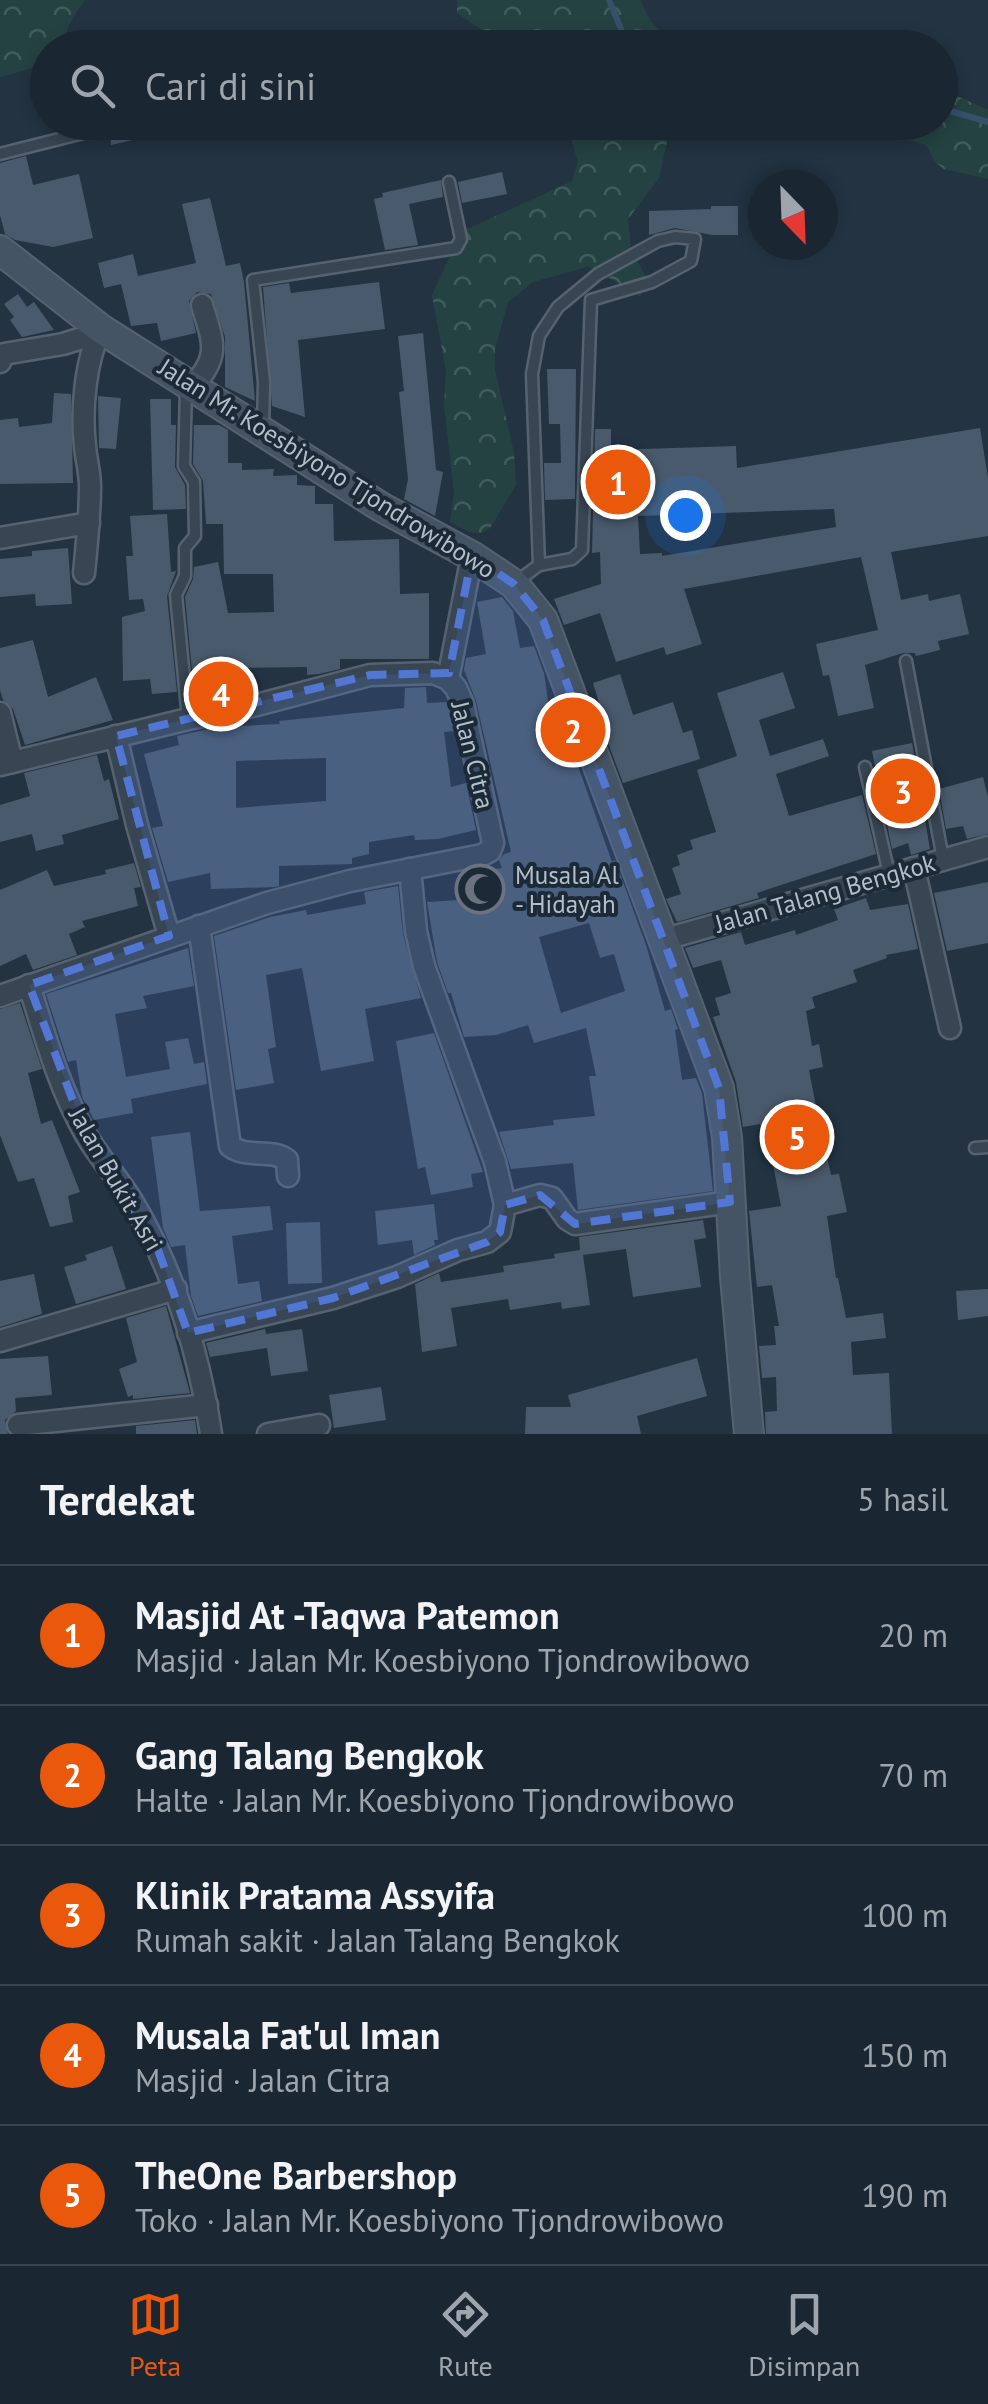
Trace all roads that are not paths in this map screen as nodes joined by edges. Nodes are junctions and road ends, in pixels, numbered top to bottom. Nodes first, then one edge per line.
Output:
1 (55, 140) edge
2 (0, 154) edge
3 (449, 182) dead end
4 (0, 250) edge
5 (586, 283) junction
6 (591, 300) junction
7 (202, 305) dead end
8 (99, 327) junction
9 (0, 362) edge
10 (189, 384) junction
11 (263, 430) junction
12 (89, 523) junction
13 (0, 538) edge
14 (472, 556) junction
15 (539, 565) junction
16 (84, 573) dead end
17 (514, 584) junction
18 (906, 662) dead end
19 (448, 679) junction
20 (0, 713) edge
21 (188, 718) junction
22 (116, 736) junction
23 (6, 764) edge
24 (865, 766) dead end
25 (988, 848) edge
26 (943, 860) junction
27 (914, 868) junction
28 (410, 870) junction
29 (890, 875) junction
30 (199, 926) junction
31 (169, 936) junction
32 (662, 940) junction
33 (29, 985) junction
34 (0, 996) edge
35 (950, 1028) dead end
36 (988, 1147) edge
37 (975, 1148) dead end
38 (288, 1176) dead end
39 (730, 1202) junction
40 (504, 1205) junction
41 (176, 1288) junction
42 (188, 1333) junction
43 (0, 1341) edge
44 (207, 1405) junction
45 (18, 1425) dead end
46 (319, 1425) dead end
47 (211, 1434) edge
48 (268, 1434) edge
49 (750, 1434) edge

1 - 2 lane
3 - 11 lane
4 - 8 main road, Jalan Mr. Koesbiyono Tjondrowibowo
5 - 6 lane
5 - 6 lane
5 - 15 lane
6 - 15 lane
7 - 10 street
8 - 9 street
8 - 10 main road, Jalan Mr. Koesbiyono Tjondrowibowo
8 - 12 street
10 - 11 main road, Jalan Mr. Koesbiyono Tjondrowibowo
10 - 21 lane
11 - 14 main road, Jalan Mr. Koesbiyono Tjondrowibowo
12 - 13 street
12 - 16 street
14 - 17 main road, Jalan Mr. Koesbiyono Tjondrowibowo
14 - 19 street
15 - 17 lane
17 - 32 main road, Jalan Mr. Koesbiyono Tjondrowibowo
18 - 26 lane
19 - 21 street, Jalan Citra
19 - 28 street, Jalan Citra
20 - 23 street
21 - 22 street, Jalan Citra
22 - 23 street, Jalan Citra
22 - 31 street
24 - 29 lane
25 - 26 street, Jalan Talang Bengkok
26 - 27 street, Jalan Talang Bengkok
27 - 29 street, Jalan Talang Bengkok
27 - 35 street
28 - 30 street
28 - 40 street
29 - 32 street, Jalan Talang Bengkok
30 - 31 street
30 - 38 street
31 - 33 street
32 - 39 main road, Jalan Mr. Koesbiyono Tjondrowibowo
33 - 34 street
33 - 41 street, Jalan Bukit Asri
36 - 37 lane
39 - 40 street
39 - 49 main road, Jalan Mr. Koesbiyono Tjondrowibowo
40 - 42 street
41 - 42 street, Jalan Bukit Asri
41 - 43 street
42 - 44 street, Jalan Bukit Asri
44 - 45 street
44 - 47 street, Jalan Bukit Asri
46 - 48 street

